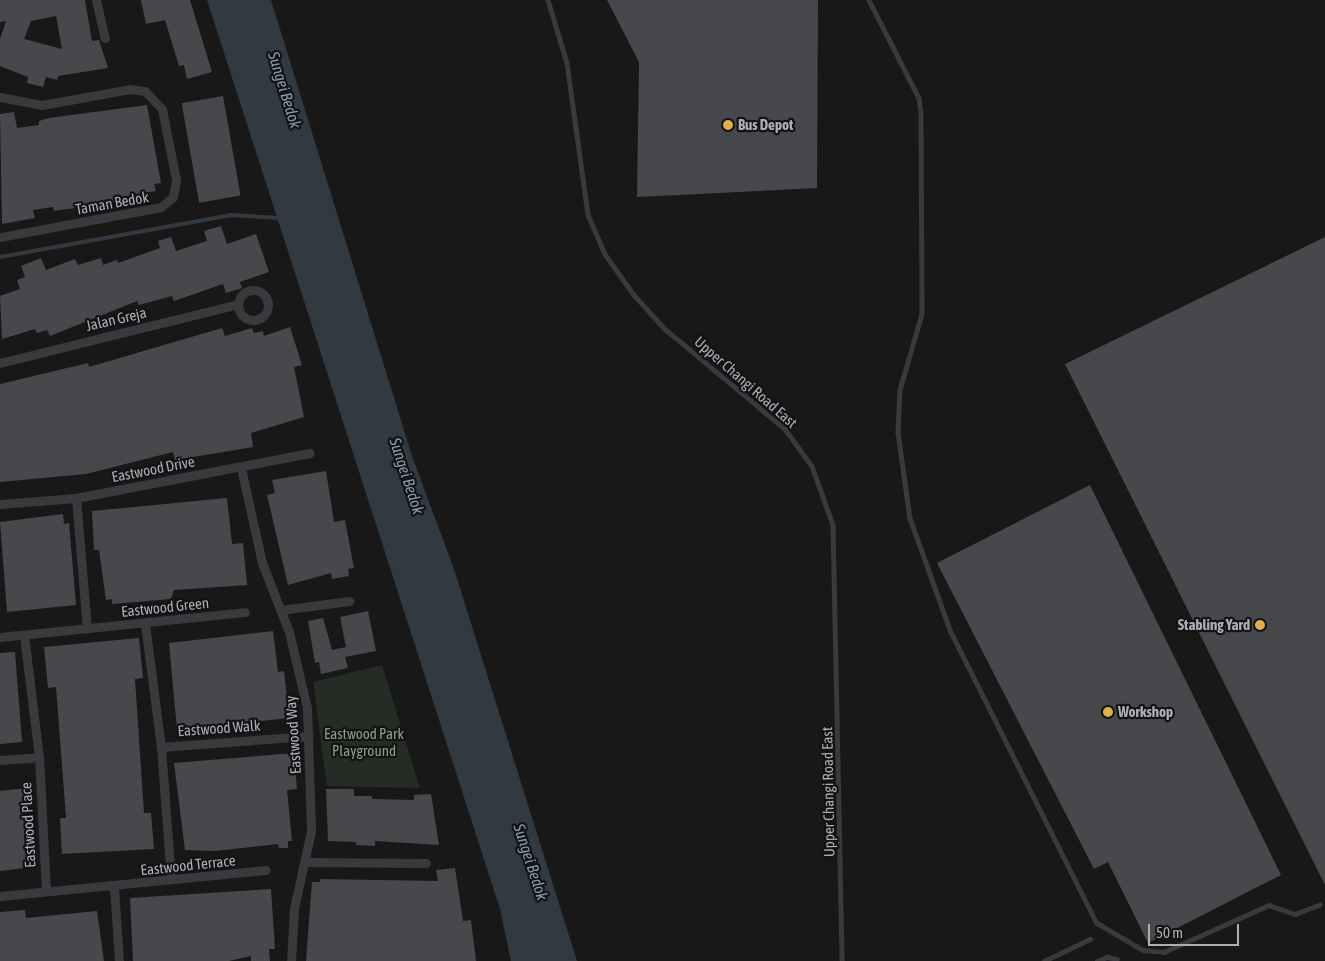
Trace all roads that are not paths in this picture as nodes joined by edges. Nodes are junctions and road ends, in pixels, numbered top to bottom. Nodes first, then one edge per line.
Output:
1 (96, 0) edge
2 (548, 0) edge
3 (869, 0) edge
4 (105, 38) dead end
5 (0, 97) edge
6 (0, 237) edge
7 (238, 304) dead end
8 (0, 363) edge
9 (310, 454) dead end
10 (241, 468) junction
11 (76, 498) junction
12 (0, 504) edge
13 (349, 600) dead end
14 (280, 610) junction
15 (245, 612) dead end
16 (145, 624) junction
17 (87, 629) junction
18 (24, 635) junction
19 (0, 637) edge
20 (309, 736) junction
21 (161, 747) junction
22 (39, 757) junction
23 (0, 760) edge
24 (305, 862) junction
25 (426, 863) dead end
26 (266, 870) dead end
27 (171, 879) junction
28 (114, 888) junction
29 (46, 891) junction
30 (0, 896) edge
31 (1319, 905) dead end
32 (1090, 939) dead end
33 (1117, 959) dead end
34 (118, 961) edge
35 (290, 961) edge
36 (842, 961) edge
37 (1044, 961) edge
38 (1097, 961) edge

1 - 4 street
2 - 36 lane, Upper Changi Road East
3 - 31 lane
5 - 6 street, Taman Bedok
7 - 8 street, Jalan Greja
9 - 10 street, Eastwood Drive
10 - 11 street, Eastwood Drive
10 - 14 street, Eastwood Way
11 - 12 street, Eastwood Drive
11 - 17 street
13 - 14 street
14 - 20 street, Eastwood Way
15 - 16 street, Eastwood Green
16 - 17 street, Eastwood Green
16 - 21 street, Eastwood Walk
17 - 18 street, Eastwood Green
18 - 19 street, Eastwood Green
18 - 22 street, Eastwood Place
20 - 21 street, Eastwood Walk
20 - 24 street, Eastwood Way
21 - 27 street, Eastwood Walk
22 - 23 street
22 - 29 street, Eastwood Place
24 - 25 street
24 - 35 street, Eastwood Way
26 - 27 street, Eastwood Terrace
27 - 28 street, Eastwood Terrace
28 - 29 street, Eastwood Terrace
28 - 34 street
29 - 30 street, Eastwood Terrace
32 - 37 lane
33 - 38 lane

